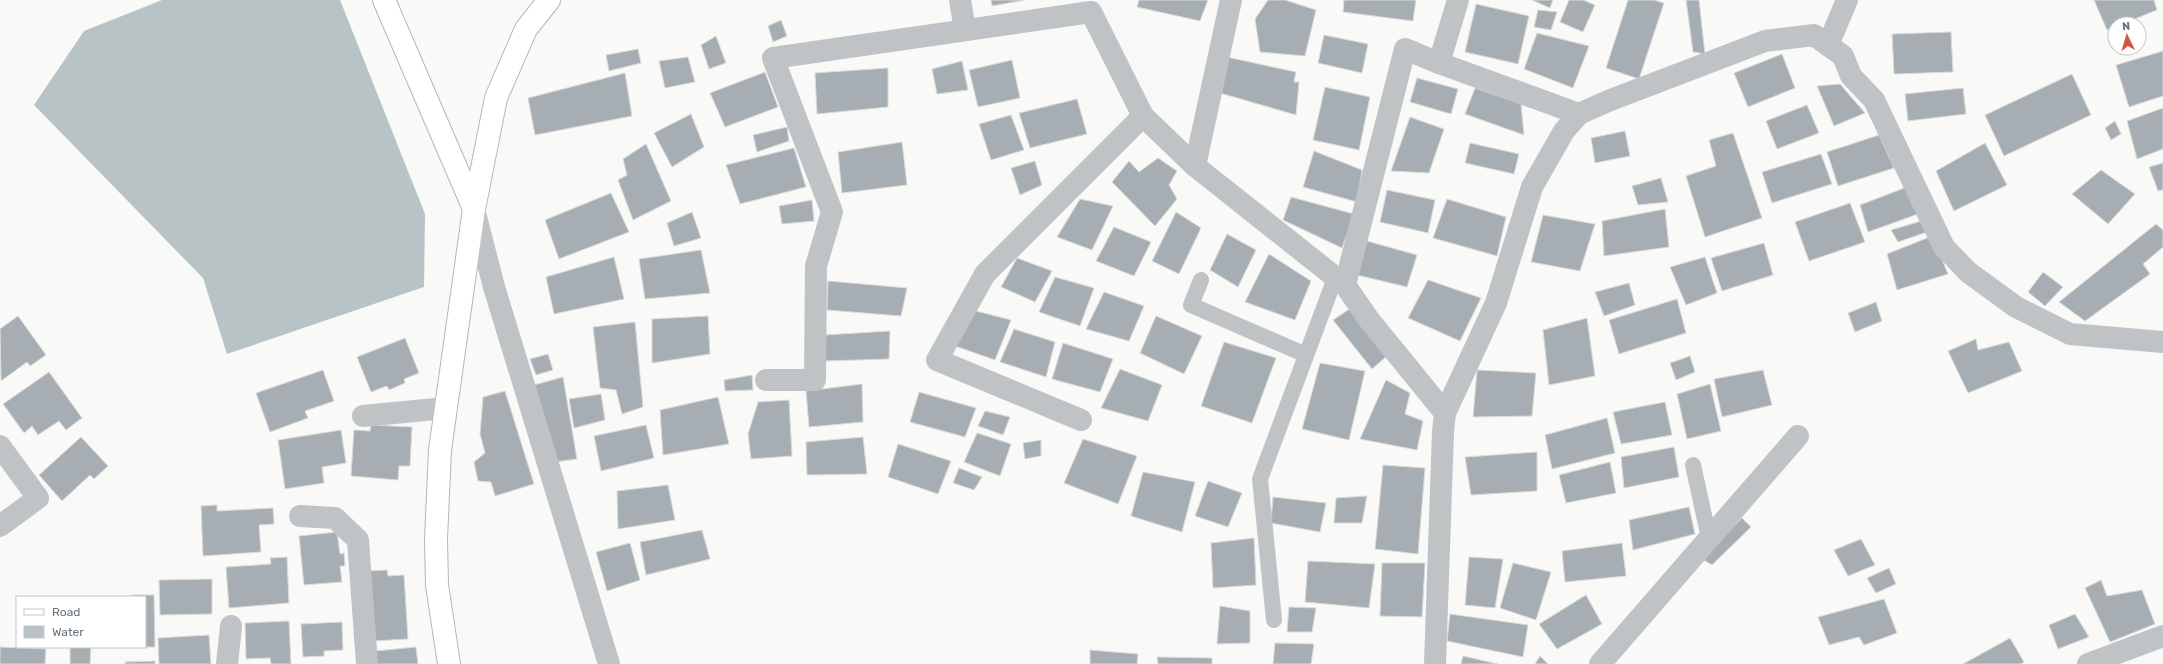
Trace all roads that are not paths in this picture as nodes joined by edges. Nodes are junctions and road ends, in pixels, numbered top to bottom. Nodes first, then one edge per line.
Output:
1 (384, 0) edge
2 (549, 0) edge
3 (960, 0) edge
4 (1231, 0) edge
5 (1458, 0) edge
6 (1846, 0) edge
7 (1088, 6) edge
8 (965, 30) junction
9 (1828, 45) junction
10 (1439, 63) junction
11 (1579, 114) junction
12 (1142, 116) junction
13 (1195, 166) junction
14 (474, 210) junction
15 (1201, 280) dead end
16 (1340, 281) junction
17 (2162, 346) edge
18 (1306, 355) junction
19 (766, 380) dead end
20 (446, 408) junction
21 (1445, 413) junction
22 (363, 416) dead end
23 (1081, 420) dead end
24 (1798, 436) dead end
25 (0, 446) edge
26 (1693, 464) dead end
27 (300, 516) dead end
28 (0, 526) edge
29 (1709, 538) junction
30 (1274, 620) dead end
31 (230, 626) dead end
32 (2163, 636) edge
33 (227, 664) edge
34 (367, 664) edge
35 (449, 664) edge
36 (609, 664) edge
37 (1435, 664) edge
38 (1600, 664) edge
39 (2088, 664) edge

1 - 14 street
2 - 14 street
3 - 8 street
4 - 13 street
5 - 10 street
6 - 9 street
7 - 8 street
7 - 12 street
8 - 19 street
9 - 11 street
9 - 17 street
10 - 11 street
10 - 16 street
11 - 21 street
12 - 13 street
12 - 23 street
13 - 16 street
14 - 20 street
14 - 36 street
15 - 18 lane
16 - 18 lane
16 - 21 street
18 - 30 lane
20 - 22 street
20 - 35 street
21 - 37 street
24 - 29 street
25 - 28 street
26 - 29 lane
27 - 34 street
29 - 38 street
31 - 33 street
32 - 39 street

